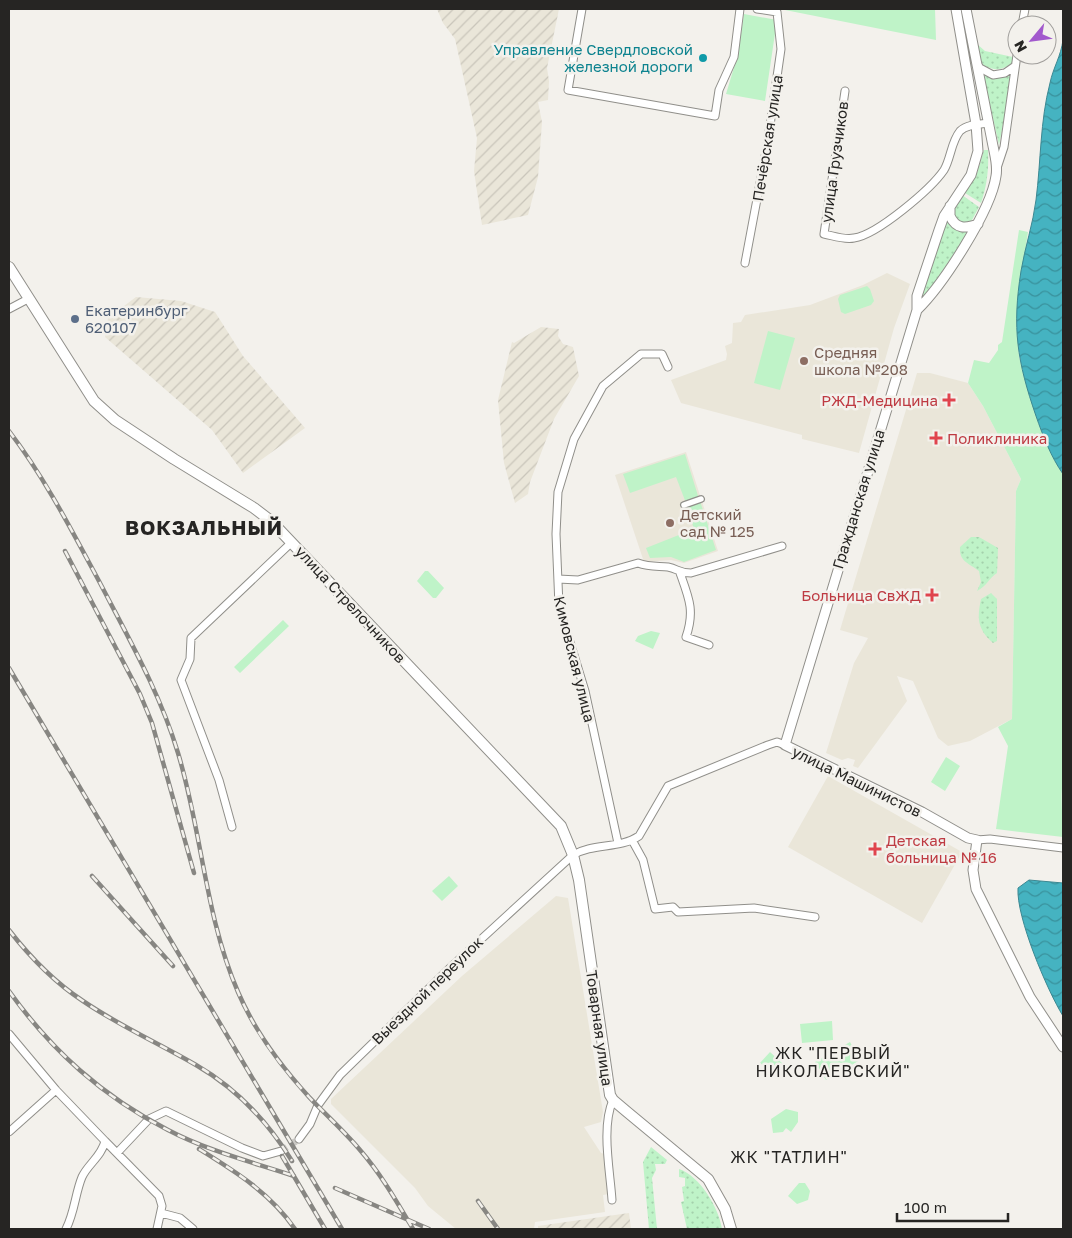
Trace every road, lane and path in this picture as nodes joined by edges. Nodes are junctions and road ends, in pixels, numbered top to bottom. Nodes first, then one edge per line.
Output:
1 (582, 9) edge
2 (740, 9) edge
3 (757, 9) edge
4 (956, 9) edge
5 (966, 9) edge
6 (976, 61) junction
7 (1015, 66) joint
8 (845, 90) dead end
9 (989, 122) junction
10 (976, 124) junction
11 (997, 169) junction
12 (950, 206) junction
13 (978, 224) junction
14 (745, 263) dead end
15 (9, 267) edge
16 (28, 299) junction
17 (9, 309) edge
18 (917, 310) junction
19 (668, 367) dead end
20 (701, 499) dead end
21 (684, 505) dead end
22 (292, 542) junction
23 (782, 546) dead end
24 (680, 574) junction
25 (558, 580) junction
26 (709, 645) dead end
27 (785, 745) junction
28 (232, 827) dead end
29 (632, 840) junction
30 (977, 840) junction
31 (618, 844) junction
32 (1063, 848) edge
33 (573, 855) junction
34 (815, 917) dead end
35 (9, 1034) edge
36 (1063, 1047) edge
37 (56, 1090) junction
38 (613, 1100) junction
39 (9, 1132) edge
40 (299, 1139) tunnel mouth
41 (105, 1142) junction
42 (280, 1150) tunnel mouth
43 (117, 1153) junction
44 (612, 1200) dead end
45 (161, 1213) junction
46 (66, 1229) edge
47 (157, 1229) edge
48 (193, 1229) edge
49 (731, 1229) edge

1 - 2 street
3 - 14 street, Печёрская улица
4 - 10 street, Гражданская улица
5 - 6 street, Гражданская улица
6 - 7 street
6 - 9 street, Гражданская улица
7 - 11 street
8 - 10 street, улица Грузчиков
9 - 10 street
9 - 11 street, Гражданская улица
10 - 12 street, Гражданская улица
11 - 13 street, Гражданская улица
12 - 13 street
12 - 18 street, Гражданская улица
13 - 18 street, Гражданская улица
15 - 16 main road, улица Стрелочников
16 - 17 street
16 - 22 main road, улица Стрелочников
18 - 27 street, Гражданская улица
19 - 25 street, Кимовская улица
20 - 21 street
22 - 28 street
22 - 33 main road, улица Стрелочников
23 - 24 street
24 - 25 street
24 - 26 street
25 - 31 street, Кимовская улица
27 - 29 street, улица Машинистов
27 - 30 street, улица Машинистов
29 - 31 street
29 - 34 street
30 - 32 street
30 - 36 street
31 - 33 street
33 - 38 main road, Товарная улица
33 - 40 street, Выездной переулок
35 - 37 street
37 - 39 street
37 - 41 street
38 - 44 street, Товарная улица
38 - 49 main road
41 - 43 street
41 - 46 street
42 - 43 street
43 - 45 street
45 - 47 street
45 - 48 street

